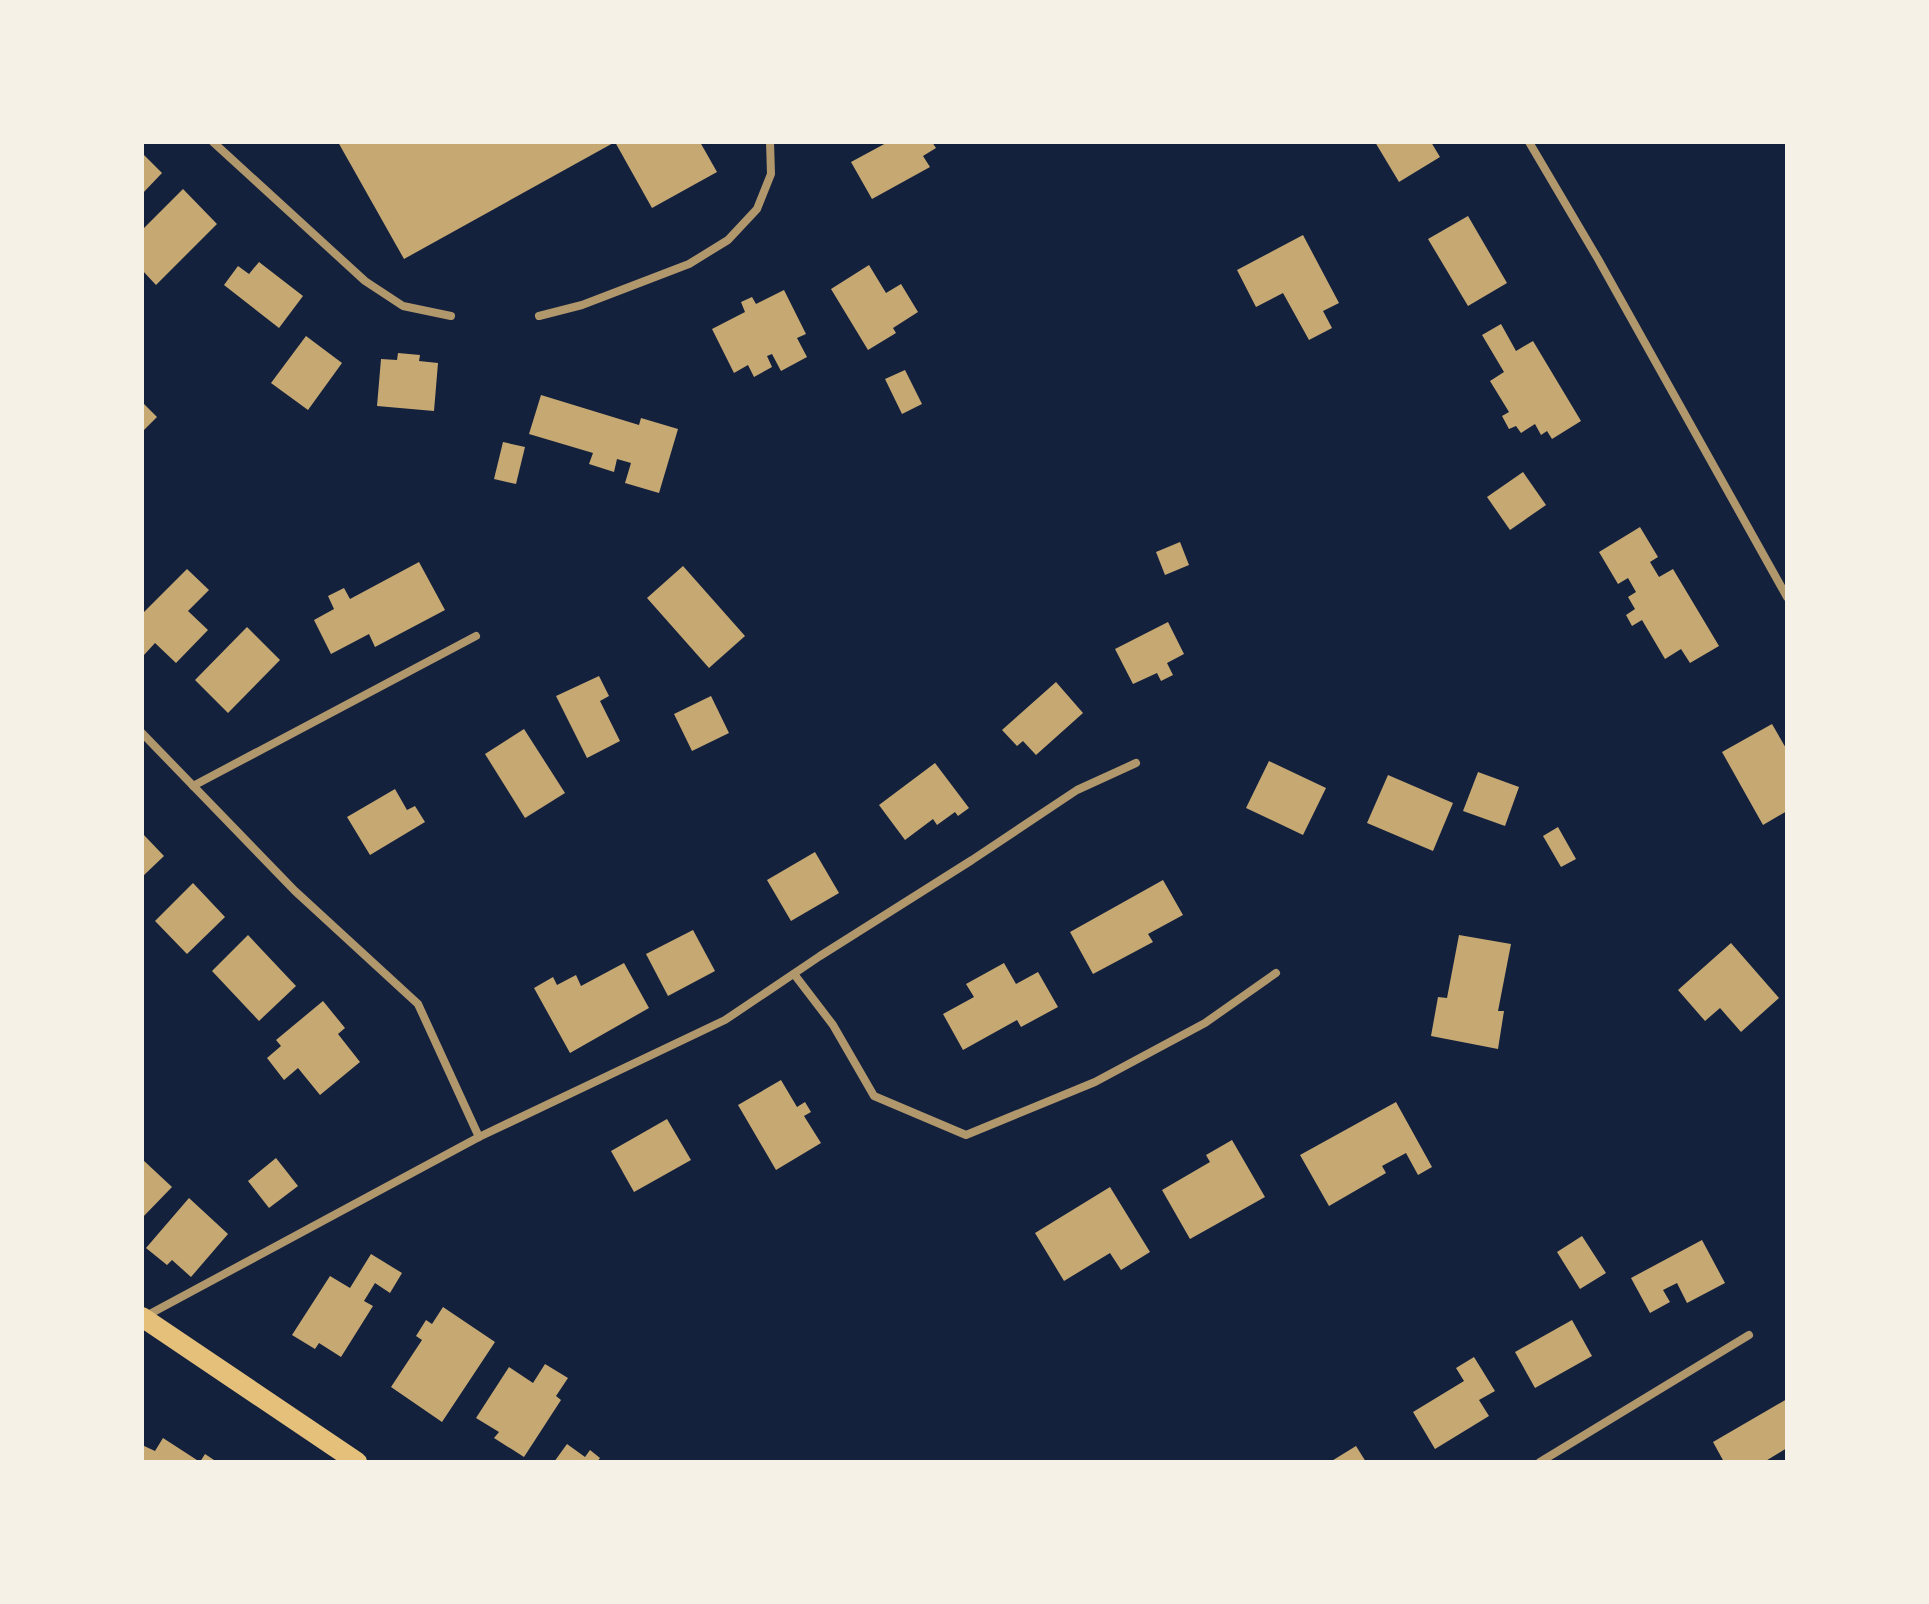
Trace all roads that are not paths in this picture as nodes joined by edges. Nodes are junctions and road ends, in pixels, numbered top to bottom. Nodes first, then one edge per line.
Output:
1 (213, 142) edge
2 (770, 142) edge
3 (1529, 142) edge
4 (451, 316) dead end
5 (539, 316) dead end
6 (1787, 597) edge
7 (476, 636) dead end
8 (142, 733) edge
9 (1136, 763) dead end
10 (193, 786) junction
11 (1276, 973) dead end
12 (794, 974) junction
13 (479, 1137) junction
14 (142, 1318) edge
15 (1749, 1335) dead end
16 (357, 1462) edge
17 (1540, 1462) edge

1 - 4 street
2 - 5 street
3 - 6 street
7 - 10 street
8 - 10 street
9 - 12 street
10 - 13 street
11 - 12 street
12 - 13 street
13 - 14 street
14 - 16 main road
15 - 17 street

